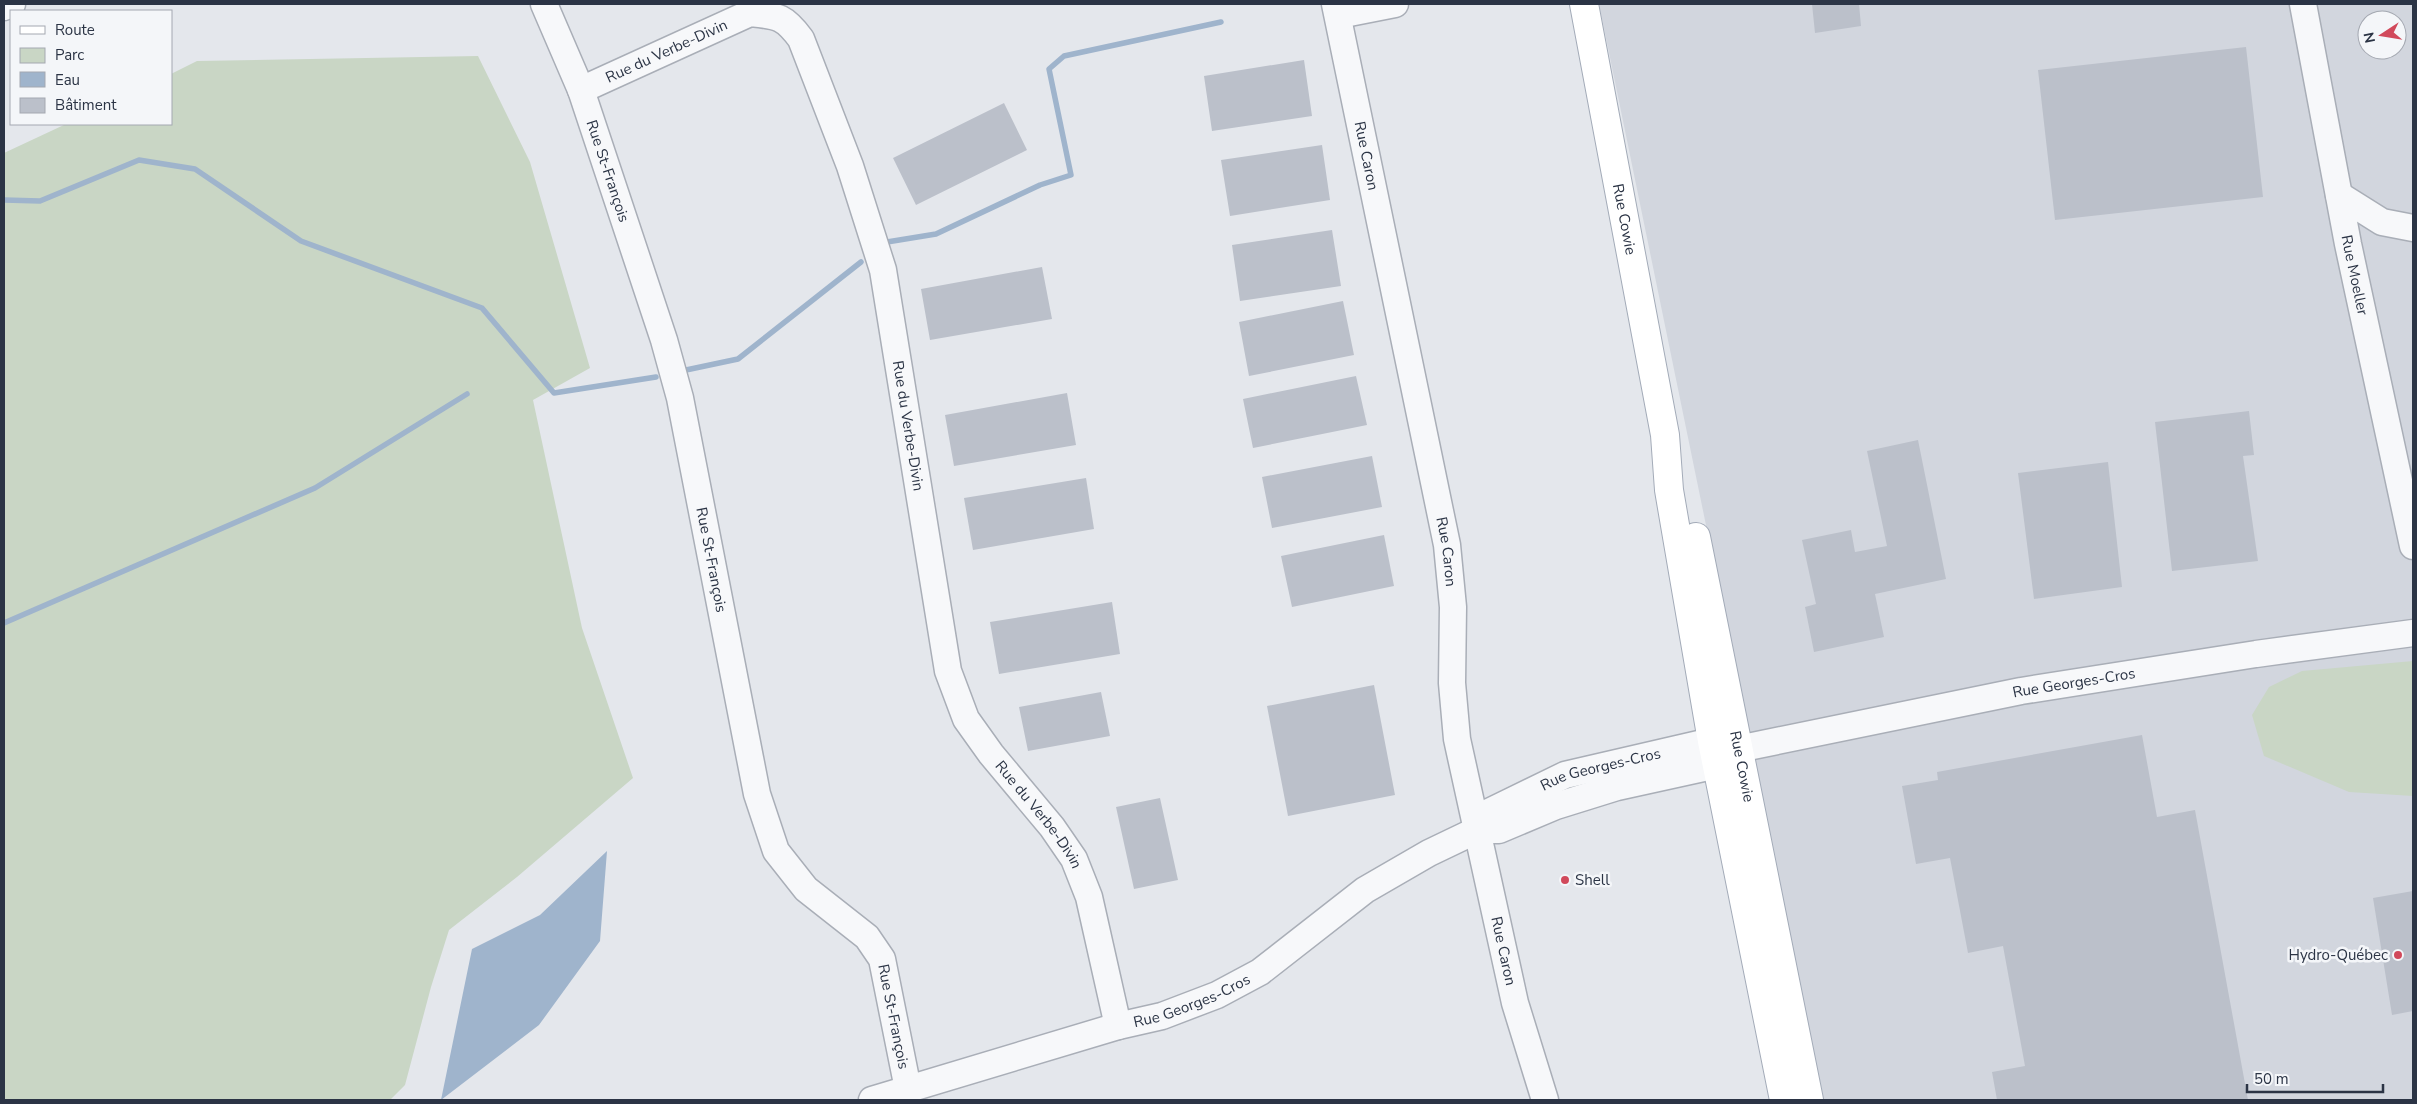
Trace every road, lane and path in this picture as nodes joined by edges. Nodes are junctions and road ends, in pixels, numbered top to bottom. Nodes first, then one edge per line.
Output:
1 (12, 4) edge
2 (544, 4) edge
3 (1395, 4) edge
4 (1584, 4) edge
5 (2303, 4) edge
6 (4, 7) edge
7 (1337, 10) edge
8 (580, 90) junction
9 (2339, 195) junction
10 (2413, 228) edge
11 (2413, 546) edge
12 (2413, 633) edge
13 (1722, 752) junction
14 (1477, 830) junction
15 (1118, 1026) junction
16 (908, 1089) junction
17 (872, 1100) edge
18 (1545, 1100) edge
19 (1784, 1100) edge
20 (1809, 1100) edge

1 - 6 street
2 - 8 street, Rue St-François
3 - 7 street
4 - 13 main road, Rue Cowie
5 - 9 street, Rue Moeller
7 - 14 street, Rue Caron
8 - 15 street, Rue du Verbe-Divin
8 - 16 street, Rue St-François
9 - 10 street
9 - 11 street, Rue Moeller
12 - 13 street, Rue Georges-Cros
13 - 14 street, Rue Georges-Cros
13 - 19 main road, Rue Cowie
13 - 20 main road, Rue Cowie
14 - 15 street, Rue Georges-Cros
14 - 18 street, Rue Caron
15 - 16 street, Rue Georges-Cros
16 - 17 street, Rue Georges-Cros

